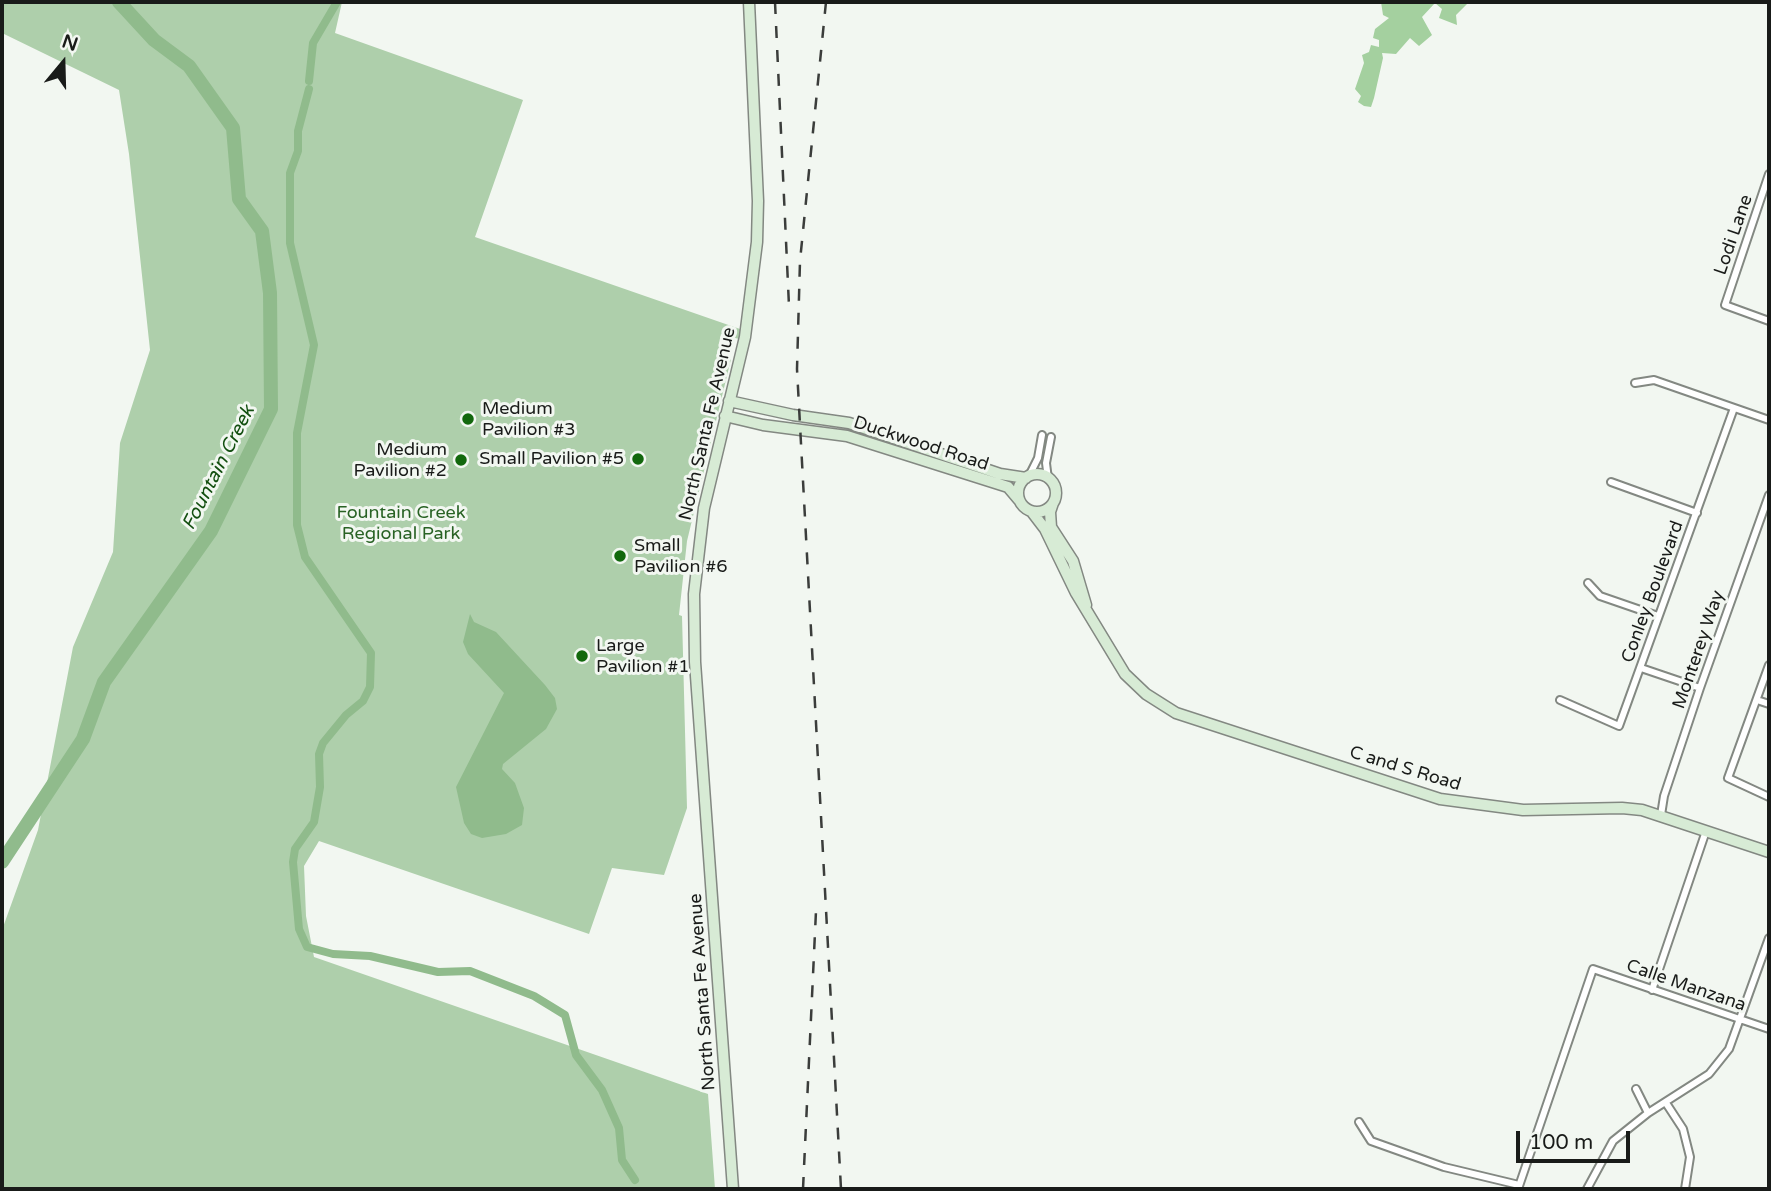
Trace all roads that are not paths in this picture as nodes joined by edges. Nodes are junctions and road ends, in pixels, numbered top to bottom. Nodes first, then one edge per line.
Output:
1 (748, 2) edge
2 (1769, 174) edge
3 (1760, 199) junction
4 (1769, 202) edge
5 (1769, 321) edge
6 (1635, 383) dead end
7 (729, 401) junction
8 (1734, 408) junction
9 (725, 416) junction
10 (1769, 421) edge
11 (1042, 435) dead end
12 (1051, 437) dead end
13 (1028, 477) junction
14 (1048, 479) junction
15 (1611, 482) dead end
16 (1769, 495) edge
17 (1019, 500) junction
18 (1053, 503) junction
19 (1032, 512) junction
20 (1697, 513) junction
21 (1588, 583) dead end
22 (1086, 605) junction
23 (1658, 616) junction
24 (1769, 665) edge
25 (1641, 668) junction
26 (1700, 688) junction
27 (1757, 700) junction
28 (1560, 701) dead end
29 (1769, 704) edge
30 (1769, 797) edge
31 (1661, 816) junction
32 (1706, 831) junction
33 (1769, 852) edge
34 (1769, 938) edge
35 (1652, 990) junction
36 (1740, 1019) junction
37 (1769, 1029) edge
38 (1636, 1089) dead end
39 (1666, 1103) junction
40 (1648, 1113) junction
41 (1359, 1122) dead end
42 (1518, 1187) edge
43 (733, 1189) edge
44 (1587, 1189) edge
45 (1685, 1189) edge

1 - 7 main road, North Santa Fe Avenue
2 - 3 street, Lodi Lane
3 - 4 street
3 - 5 street, Lodi Lane
6 - 8 street
7 - 9 main road, North Santa Fe Avenue
7 - 13 main road, Duckwood Road
8 - 10 street
8 - 20 street, Conley Boulevard
9 - 17 main road, Duckwood Road
9 - 43 main road, North Santa Fe Avenue
11 - 13 street
12 - 14 street
13 - 14 main road
13 - 17 main road
14 - 18 main road
15 - 20 street
16 - 26 street, Monterey Way
17 - 19 main road
18 - 19 main road
18 - 22 main road, C and S Road
19 - 22 main road, C and S Road
20 - 23 street, Conley Boulevard
21 - 23 street
22 - 31 main road, C and S Road
23 - 25 street, Conley Boulevard
24 - 27 street
25 - 26 street
25 - 28 street, Conley Boulevard
26 - 31 street, Monterey Way
27 - 29 street
27 - 30 street
31 - 32 main road, C and S Road
32 - 33 main road, C and S Road
32 - 35 street
34 - 36 street
35 - 36 street, Calle Manzana
35 - 42 street, Calle Manzana
36 - 37 street, Calle Manzana
36 - 39 street
38 - 40 street
39 - 40 street
39 - 45 street
40 - 44 street
41 - 42 street

